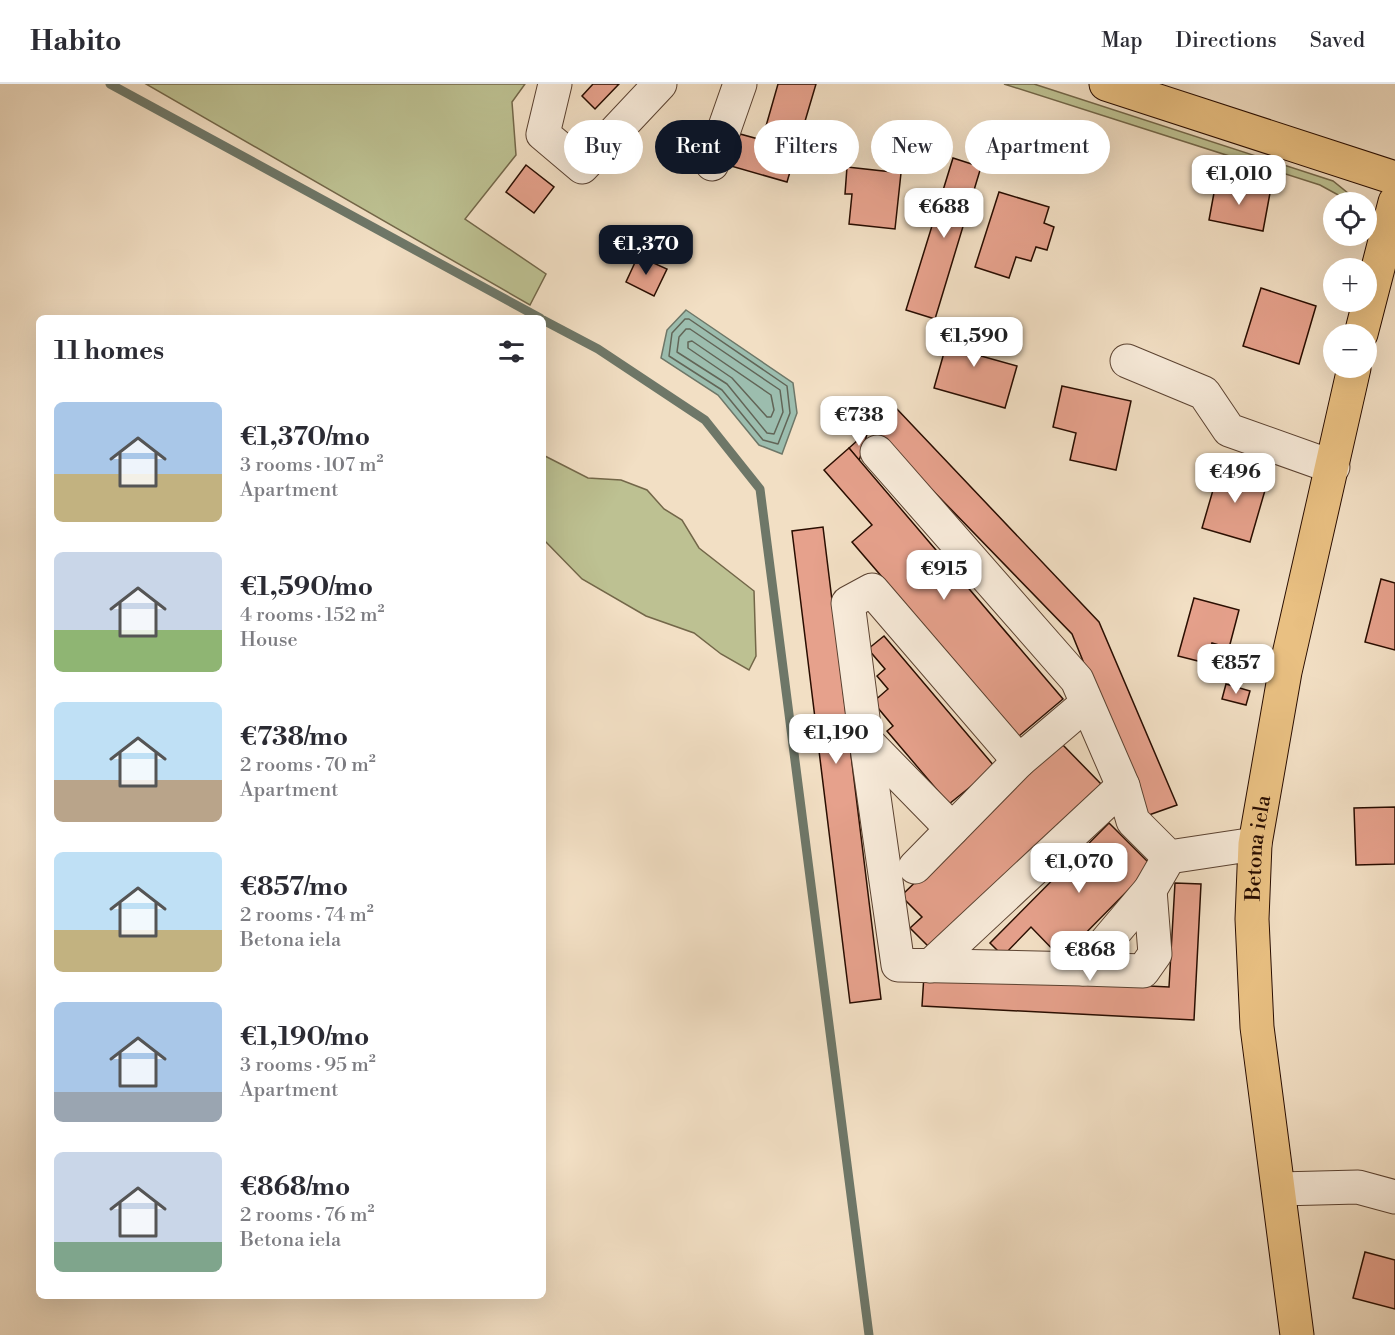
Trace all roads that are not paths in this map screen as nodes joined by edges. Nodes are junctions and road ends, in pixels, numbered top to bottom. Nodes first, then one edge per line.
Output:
1 (555, 84) edge
2 (660, 84) edge
3 (740, 84) edge
4 (1106, 84) edge
5 (727, 120) edge
6 (1395, 178) edge
7 (1395, 202) edge
8 (1364, 324) edge
9 (1127, 360) dead end
10 (1352, 378) edge
11 (877, 452) dead end
12 (1333, 467) junction
13 (1086, 704) junction
14 (866, 741) junction
15 (1019, 761) junction
16 (1123, 786) junction
17 (952, 828) junction
18 (1255, 844) junction
19 (1169, 857) junction
20 (915, 867) dead end
21 (1150, 891) junction
22 (930, 966) junction
23 (1083, 969) junction
24 (1279, 1190) junction
25 (1395, 1197) edge
26 (1297, 1335) edge

1 - 2 street
3 - 5 street
4 - 6 main road
7 - 8 main road
9 - 12 street
10 - 12 main road, Betona iela
11 - 13 street
12 - 18 main road, Betona iela
13 - 15 street
13 - 16 street
14 - 15 street
14 - 17 street
14 - 22 street
15 - 17 street
16 - 19 street
16 - 22 street
17 - 20 street
18 - 19 street
18 - 24 main road, Betona iela
19 - 21 street
21 - 23 street
21 - 23 street
22 - 23 street
24 - 25 street
24 - 26 main road, Betona iela

